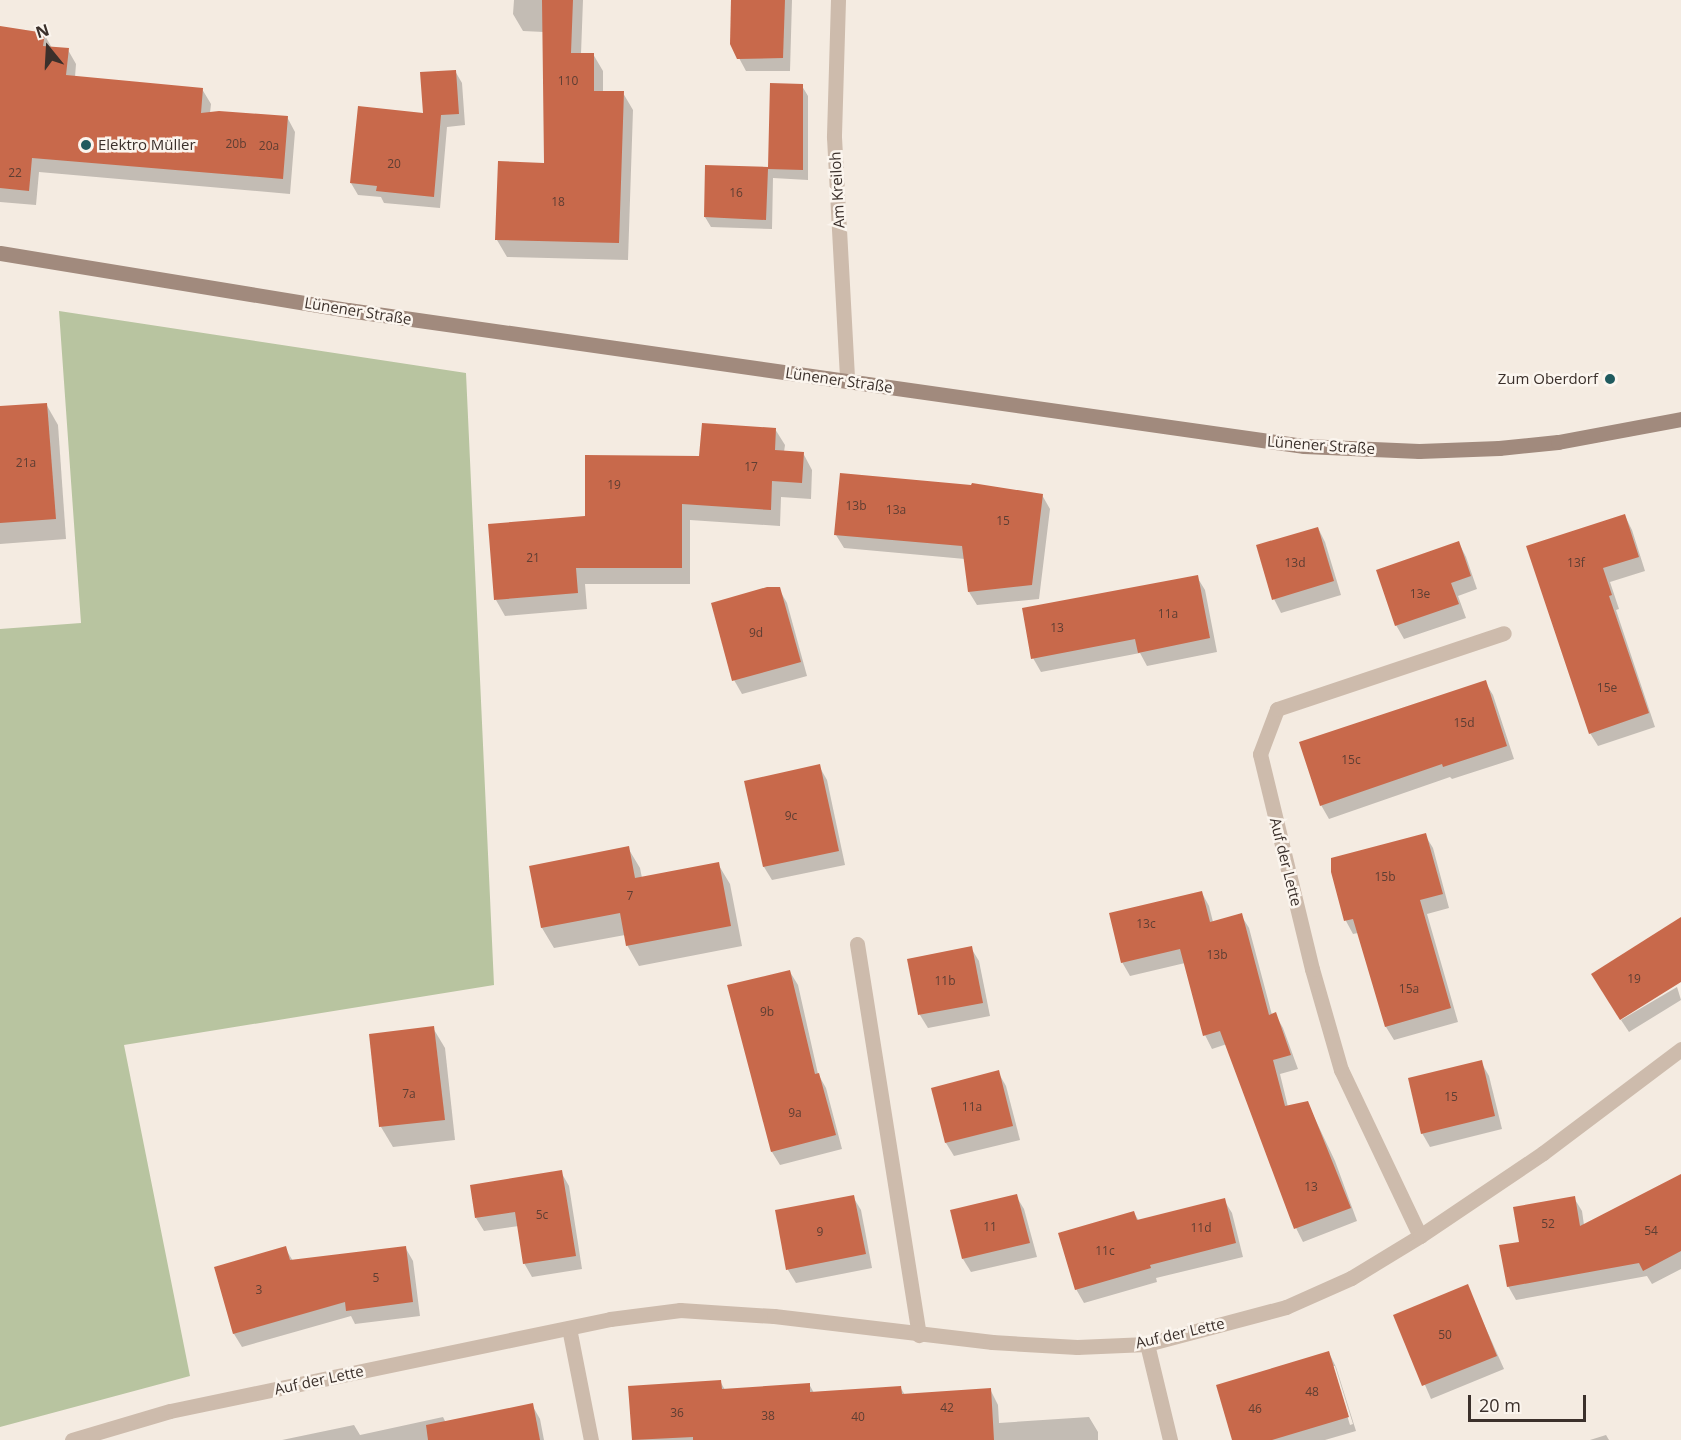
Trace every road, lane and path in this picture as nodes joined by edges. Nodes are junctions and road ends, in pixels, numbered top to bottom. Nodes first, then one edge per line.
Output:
1 (838, 0) edge
2 (0, 253) edge
3 (847, 380) junction
4 (1681, 419) edge
5 (1504, 633) dead end
6 (857, 944) dead end
7 (1681, 1049) edge
8 (1420, 1236) junction
9 (568, 1328) junction
10 (919, 1335) junction
11 (1147, 1344) junction
12 (72, 1440) edge
13 (591, 1440) edge
14 (1170, 1440) edge

1 - 3 street, Am Kreiloh
2 - 3 main road, Lünener Straße
3 - 4 main road, Lünener Straße
5 - 8 street, Auf der Lette
6 - 10 street
7 - 8 street, Auf der Lette
8 - 11 street, Auf der Lette
9 - 10 street, Auf der Lette
9 - 12 street, Auf der Lette
9 - 13 street
10 - 11 street, Auf der Lette
11 - 14 street

